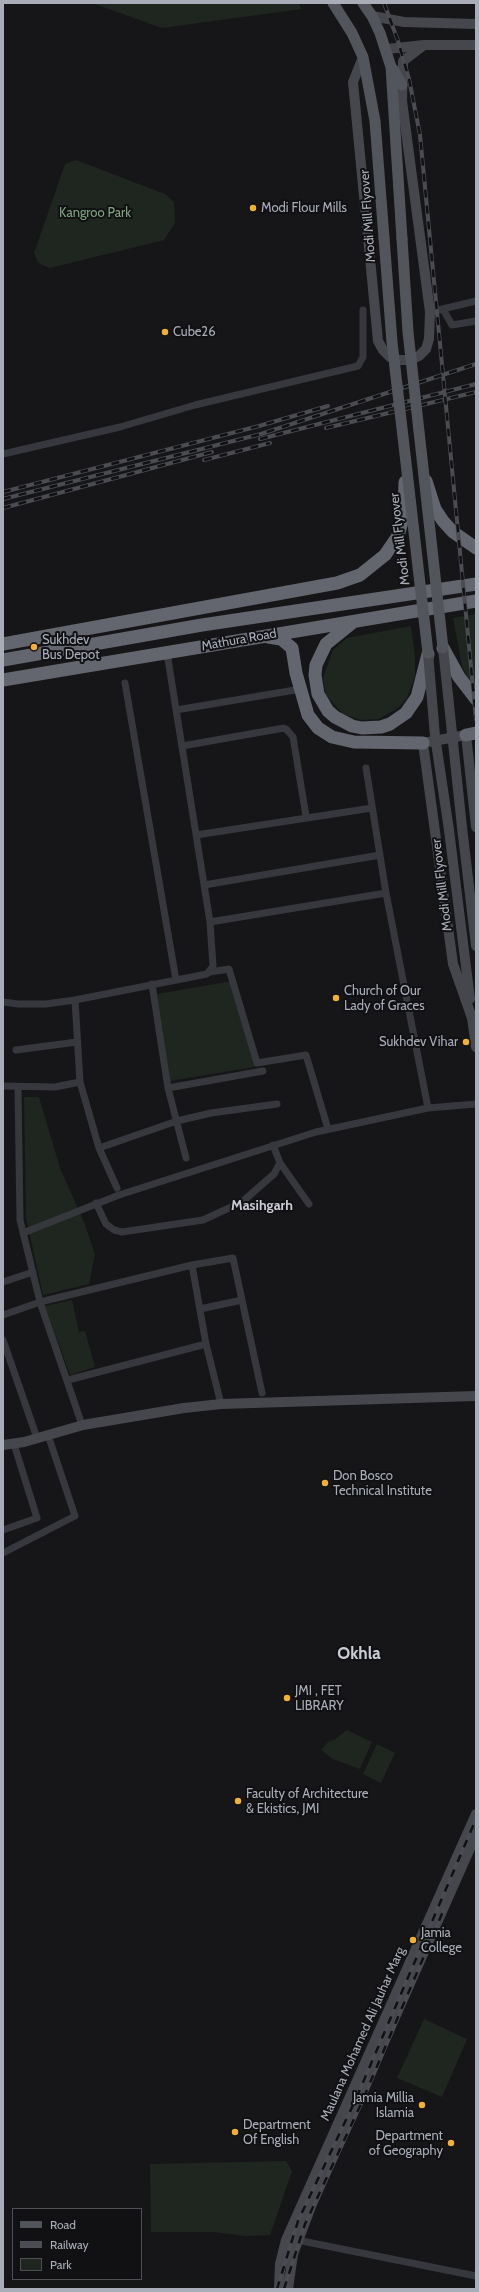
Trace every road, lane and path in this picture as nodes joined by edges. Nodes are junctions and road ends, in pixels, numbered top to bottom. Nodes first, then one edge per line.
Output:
1 (333, 3) edge
2 (363, 3) edge
3 (372, 16) junction
4 (476, 24) edge
5 (424, 45) junction
6 (476, 45) edge
7 (387, 49) junction
8 (363, 57) junction
9 (391, 67) junction
10 (402, 85) junction
11 (476, 301) edge
12 (443, 309) junction
13 (363, 310) dead end
14 (430, 312) junction
15 (476, 320) edge
16 (3, 454) edge
17 (405, 462) junction
18 (423, 473) junction
19 (476, 548) edge
20 (476, 584) edge
21 (476, 601) edge
22 (356, 621) junction
23 (265, 636) junction
24 (3, 644) edge
25 (443, 648) junction
26 (167, 653) junction
27 (428, 653) junction
28 (3, 660) edge
29 (3, 680) edge
30 (125, 683) dead end
31 (301, 689) junction
32 (476, 699) edge
33 (176, 710) junction
34 (471, 734) edge
35 (423, 743) junction
36 (182, 746) junction
37 (366, 768) dead end
38 (372, 808) junction
39 (306, 816) junction
40 (476, 827) edge
41 (196, 835) junction
42 (380, 855) junction
43 (204, 885) junction
44 (386, 893) junction
45 (210, 922) junction
46 (476, 946) edge
47 (210, 972) junction
48 (176, 980) junction
49 (152, 984) junction
50 (75, 1000) junction
51 (3, 1002) edge
52 (472, 1018) junction
53 (77, 1042) junction
54 (476, 1047) edge
55 (16, 1050) dead end
56 (263, 1071) dead end
57 (80, 1082) junction
58 (3, 1086) edge
59 (18, 1088) junction
60 (168, 1088) junction
61 (277, 1104) dead end
62 (476, 1104) edge
63 (428, 1108) junction
64 (177, 1121) junction
65 (328, 1129) junction
66 (273, 1145) junction
67 (99, 1148) junction
68 (186, 1158) dead end
69 (280, 1163) junction
70 (117, 1188) dead end
71 (96, 1203) junction
72 (309, 1204) dead end
73 (23, 1233) junction
74 (192, 1265) junction
75 (33, 1272) junction
76 (3, 1282) edge
77 (242, 1300) junction
78 (40, 1302) junction
79 (200, 1309) junction
80 (3, 1315) edge
81 (3, 1340) edge
82 (206, 1344) junction
83 (68, 1380) junction
84 (262, 1393) dead end
85 (476, 1396) edge
86 (221, 1404) junction
87 (80, 1419) dead end
88 (48, 1435) junction
89 (37, 1438) junction
90 (14, 1444) junction
91 (3, 1445) edge
92 (3, 1530) edge
93 (3, 1553) edge
94 (476, 1814) edge
95 (476, 1835) edge
96 (383, 2034) junction
97 (297, 2240) junction
98 (476, 2276) edge
99 (279, 2289) edge
100 (288, 2289) edge

1 - 8 main road, Modi Mill Flyover
2 - 3 main road
3 - 4 main road
3 - 7 main road
5 - 6 main road
5 - 7 main road
5 - 10 main road
7 - 9 main road
8 - 14 main road
8 - 17 main road, Modi Mill Flyover, bridge
9 - 10 main road
9 - 18 main road, Modi Mill Flyover, bridge
10 - 14 main road
11 - 12 street
12 - 14 street
12 - 15 street
13 - 16 street
17 - 24 highway, bridge
17 - 27 main road, Modi Mill Flyover, bridge
18 - 19 highway, bridge
18 - 25 main road, Modi Mill Flyover, bridge
20 - 28 highway, Mathura Road
21 - 22 highway, Mathura Road
22 - 23 highway, Mathura Road
22 - 27 highway
23 - 26 highway, Mathura Road
23 - 31 highway
25 - 32 highway
25 - 46 main road, Modi Mill Flyover, bridge
26 - 29 highway, Mathura Road
26 - 33 street
27 - 52 main road, Modi Mill Flyover, bridge
30 - 48 street
31 - 33 street
31 - 35 highway
33 - 36 street
34 - 35 main road
34 - 40 main road
35 - 52 main road
36 - 39 street
36 - 41 street
37 - 38 street
38 - 39 street
38 - 42 street
39 - 41 street
41 - 43 street
42 - 43 street
42 - 44 street
43 - 45 street
44 - 45 street
44 - 63 street
45 - 47 street
47 - 48 street
47 - 65 street
48 - 49 street
49 - 50 street
49 - 60 street
50 - 51 street
50 - 53 street
52 - 54 main road
53 - 55 street
53 - 57 street
56 - 60 street
57 - 59 street
57 - 67 street
58 - 59 street
59 - 73 street
60 - 64 street
61 - 64 street
62 - 63 street
63 - 65 street
64 - 67 street
64 - 68 street
65 - 66 street
66 - 69 street
66 - 71 street
67 - 70 street
69 - 71 street
69 - 72 street
71 - 73 street
73 - 75 street
74 - 77 street
74 - 78 street
74 - 79 street
75 - 76 street
75 - 78 street
77 - 79 street
77 - 84 street
78 - 80 street
78 - 83 street
79 - 82 street
81 - 89 street
82 - 83 street
82 - 86 street
83 - 87 street
85 - 86 main road
86 - 88 main road
88 - 89 main road
88 - 93 street
89 - 90 main road
90 - 91 main road
90 - 92 street
94 - 96 main road, Maulana Mohamed Ali Jauhar Marg
95 - 96 main road, Maulana Mohamed Ali Jauhar Marg
96 - 97 main road, Maulana Mohamed Ali Jauhar Marg
96 - 99 main road, Maulana Mohamed Ali Jauhar Marg
97 - 98 street
97 - 100 main road, Maulana Mohamed Ali Jauhar Marg

